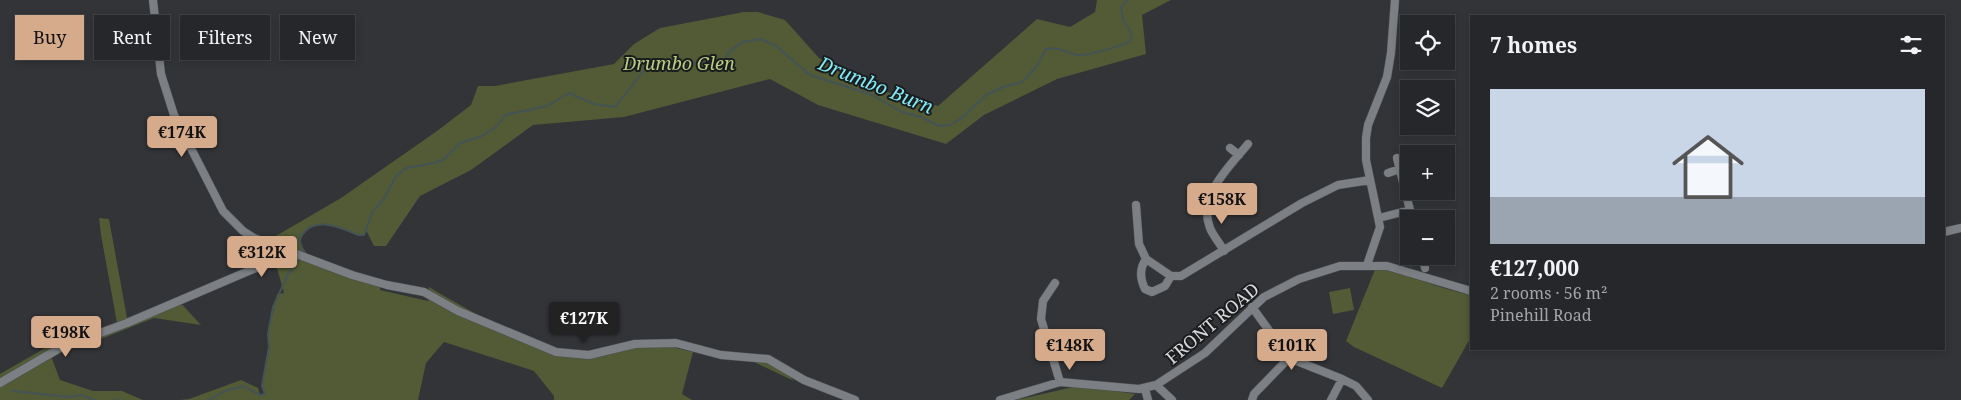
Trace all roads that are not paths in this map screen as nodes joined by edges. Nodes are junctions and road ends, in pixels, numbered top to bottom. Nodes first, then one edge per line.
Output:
1 (153, 0) edge
2 (1395, 0) edge
3 (1248, 144) dead end
4 (1230, 148) dead end
5 (1239, 155) junction
6 (1397, 158) dead end
7 (1400, 169) joint
8 (1388, 172) dead end
9 (1370, 180) junction
10 (1408, 200) edge
11 (1136, 205) dead end
12 (1410, 210) edge
13 (1400, 213) edge
14 (1379, 218) junction
15 (1961, 228) edge
16 (1945, 232) edge
17 (1224, 250) junction
18 (294, 254) junction
19 (1146, 259) junction
20 (1367, 265) junction
21 (1424, 265) edge
22 (1425, 268) dead end
23 (1171, 276) junction
24 (1055, 283) dead end
25 (1470, 291) edge
26 (1252, 307) junction
27 (1289, 358) junction
28 (1342, 378) junction
29 (1060, 382) junction
30 (0, 383) edge
31 (1156, 385) junction
32 (1145, 388) junction
33 (855, 400) edge
34 (1000, 400) edge
35 (1148, 400) edge
36 (1172, 400) edge
37 (1252, 400) edge
38 (1331, 400) edge
39 (1368, 400) edge

1 - 18 street
2 - 9 street
3 - 5 street
4 - 5 street
5 - 17 street
6 - 7 street
7 - 8 street
9 - 14 street
9 - 17 street
10 - 12 street
11 - 19 street
13 - 14 street
14 - 20 street
15 - 16 street
17 - 23 street
18 - 30 street
18 - 33 street
19 - 23 street
19 - 23 street
20 - 25 street, FRONT ROAD
20 - 26 street, FRONT ROAD
21 - 22 street
24 - 29 street
26 - 27 street
26 - 31 street, FRONT ROAD
27 - 28 street
27 - 37 street
28 - 38 street
28 - 39 street
29 - 32 street, FRONT ROAD
29 - 34 street
31 - 32 street, FRONT ROAD
31 - 36 street
32 - 35 street

